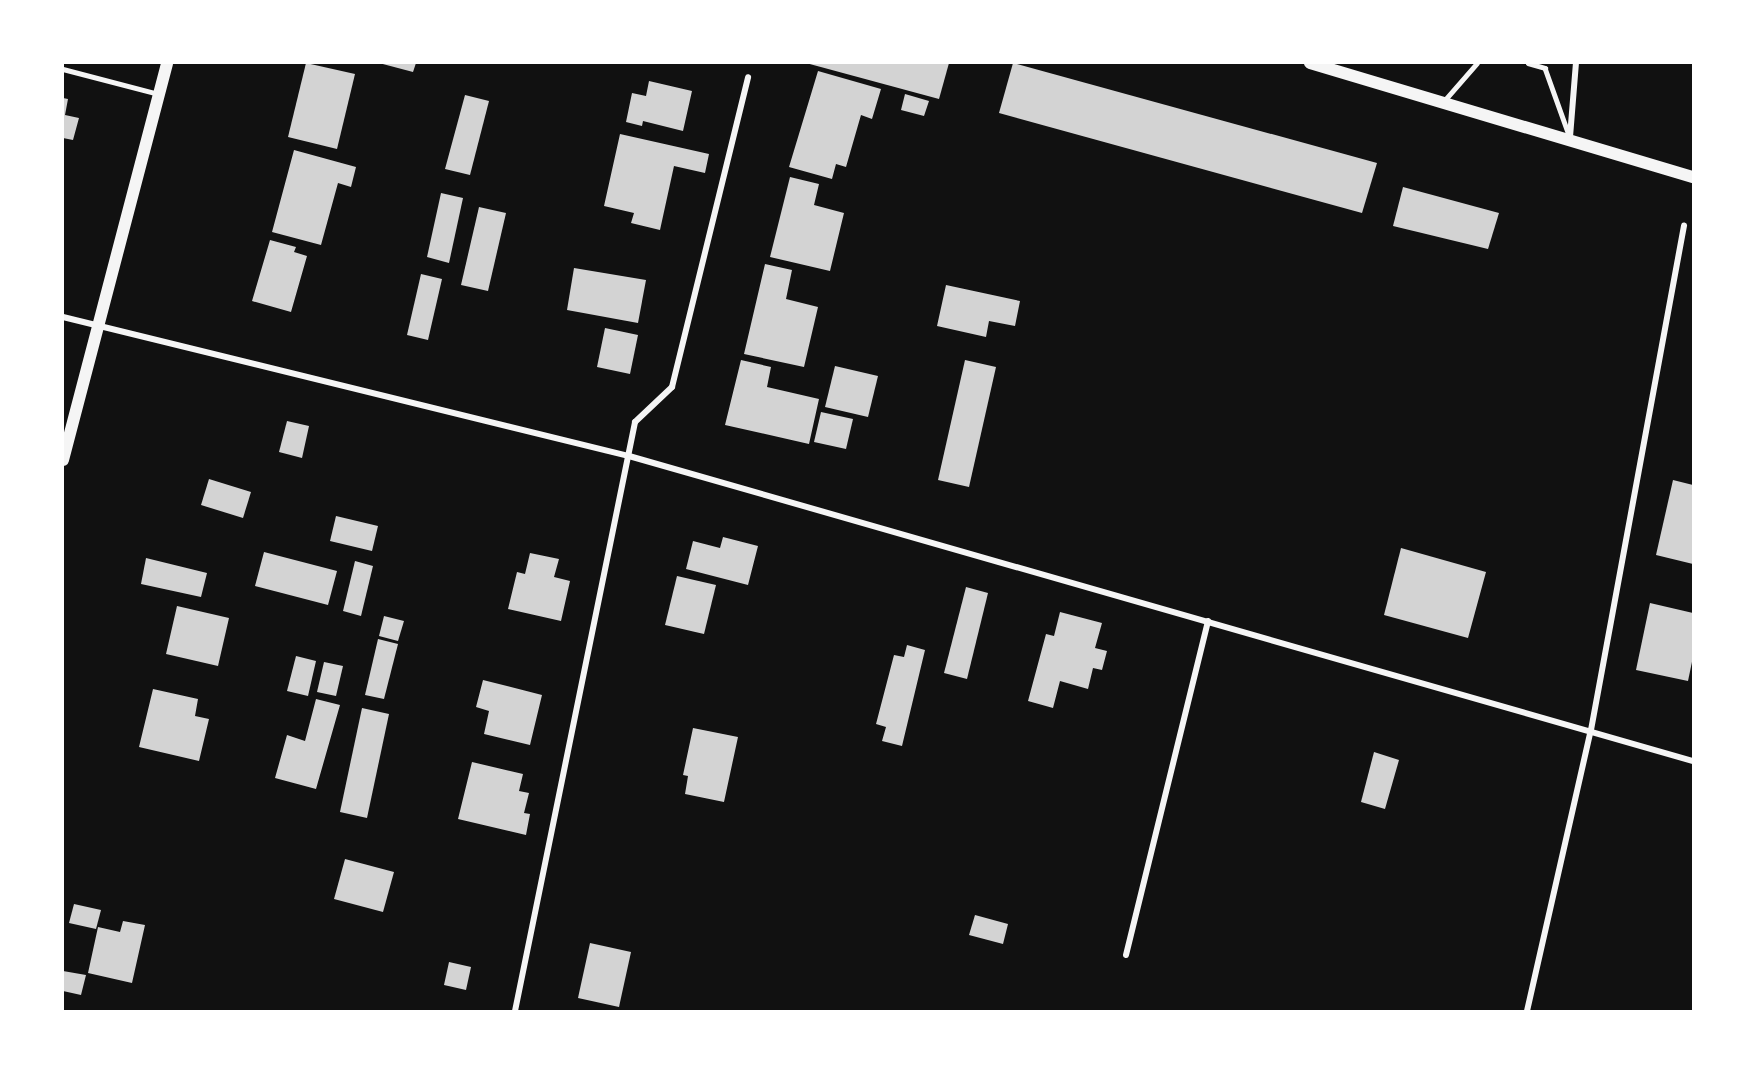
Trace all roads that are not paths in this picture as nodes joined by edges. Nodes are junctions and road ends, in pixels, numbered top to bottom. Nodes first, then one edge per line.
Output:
1 (167, 63) edge
2 (1310, 63) edge
3 (1477, 63) edge
4 (1528, 63) edge
5 (1576, 63) edge
6 (63, 69) edge
7 (747, 77) dead end
8 (159, 94) junction
9 (1444, 101) junction
10 (1570, 137) junction
11 (1693, 177) edge
12 (1684, 226) dead end
13 (63, 317) edge
14 (97, 327) junction
15 (629, 456) junction
16 (63, 460) edge
17 (1208, 621) junction
18 (1591, 730) junction
19 (1693, 760) edge
20 (1126, 955) dead end
21 (515, 1011) edge
22 (1527, 1011) edge

1 - 8 main road
2 - 9 main road
3 - 9 lane
4 - 10 lane
5 - 10 street
6 - 8 lane
7 - 15 street
8 - 14 main road
9 - 10 main road
10 - 11 main road
12 - 18 street
13 - 14 street
14 - 15 street
14 - 16 main road
15 - 17 street
15 - 21 street
17 - 18 street
17 - 20 street
18 - 19 street
18 - 22 street

